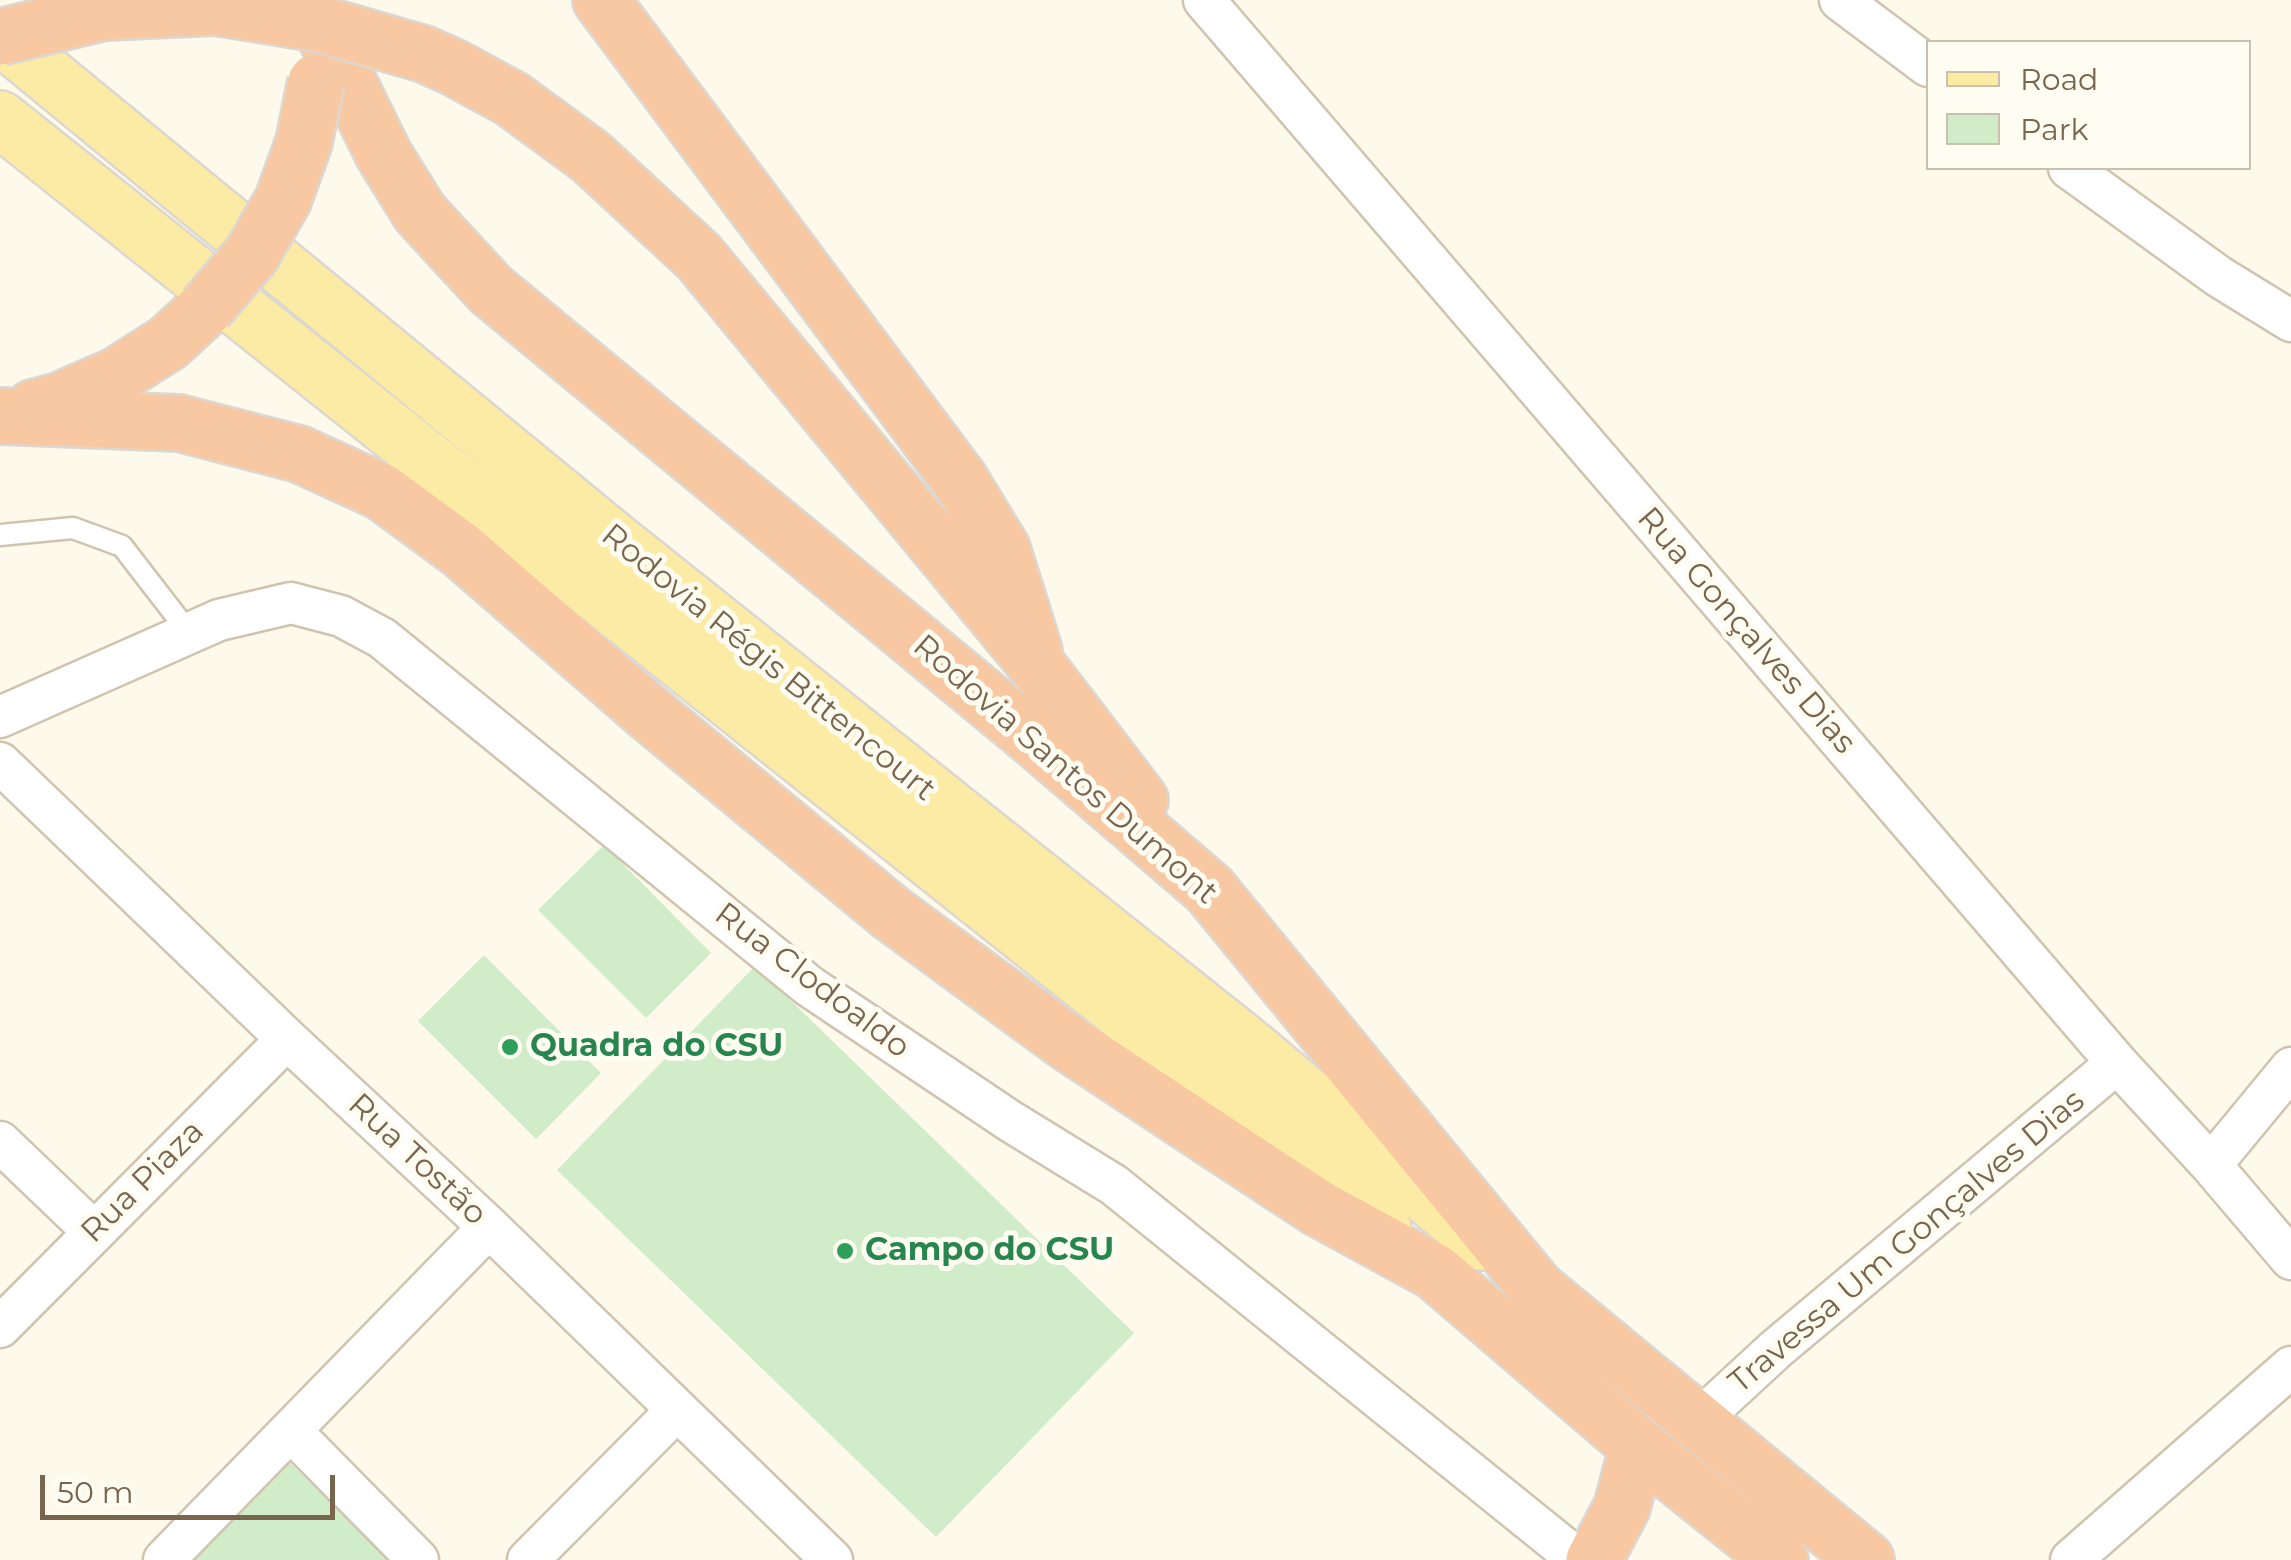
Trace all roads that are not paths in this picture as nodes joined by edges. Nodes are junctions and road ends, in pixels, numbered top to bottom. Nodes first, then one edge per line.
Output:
1 (602, 0) edge
2 (1204, 0) edge
3 (1851, 4) edge
4 (317, 10) edge
5 (0, 36) edge
6 (1926, 64) edge
7 (0, 119) edge
8 (2072, 170) edge
9 (2291, 321) edge
10 (0, 416) edge
11 (0, 535) edge
12 (190, 634) junction
13 (1038, 668) junction
14 (0, 717) edge
15 (0, 763) edge
16 (1209, 889) junction
17 (287, 1039) junction
18 (2117, 1063) junction
19 (2291, 1068) edge
20 (0, 1142) edge
21 (2212, 1165) junction
22 (489, 1227) junction
23 (93, 1231) junction
24 (2291, 1260) edge
25 (1435, 1272) junction
26 (1536, 1288) junction
27 (0, 1327) edge
28 (2291, 1367) edge
29 (676, 1410) junction
30 (1698, 1421) junction
31 (291, 1431) junction
32 (1638, 1446) junction
33 (164, 1560) edge
34 (418, 1560) edge
35 (528, 1560) edge
36 (832, 1560) edge
37 (1579, 1560) edge
38 (1594, 1560) edge
39 (1780, 1560) edge
40 (1866, 1560) edge
41 (2071, 1560) edge

1 - 13 highway
2 - 18 street, Rua Gonçalves Dias
3 - 6 street
4 - 10 highway, bridge
4 - 16 highway, Rodovia Santos Dumont
5 - 13 highway, bridge
5 - 26 main road, Rodovia Régis Bittencourt
7 - 25 main road, Rodovia Régis Bittencourt
8 - 9 street
10 - 25 highway
11 - 12 lane
12 - 14 street, Rua Clodoaldo
12 - 37 street, Rua Clodoaldo
13 - 16 highway
15 - 17 street, Rua Tostão
16 - 26 highway, Rodovia Santos Dumont
17 - 22 street, Rua Tostão
17 - 23 street, Rua Piaza
18 - 21 street, Rua Gonçalves Dias
18 - 30 street, Travessa Um Gonçalves Dias
19 - 21 street
20 - 23 street
21 - 24 street, Rua Gonçalves Dias
22 - 29 street, Rua Tostão
22 - 31 street
23 - 27 street, Rua Piaza
25 - 32 highway
26 - 30 highway, Rodovia Santos Dumont
28 - 41 street
29 - 35 street
29 - 36 street, Rua Tostão
30 - 40 highway, Rodovia Santos Dumont
31 - 33 street
31 - 34 street
32 - 38 highway
32 - 39 highway

